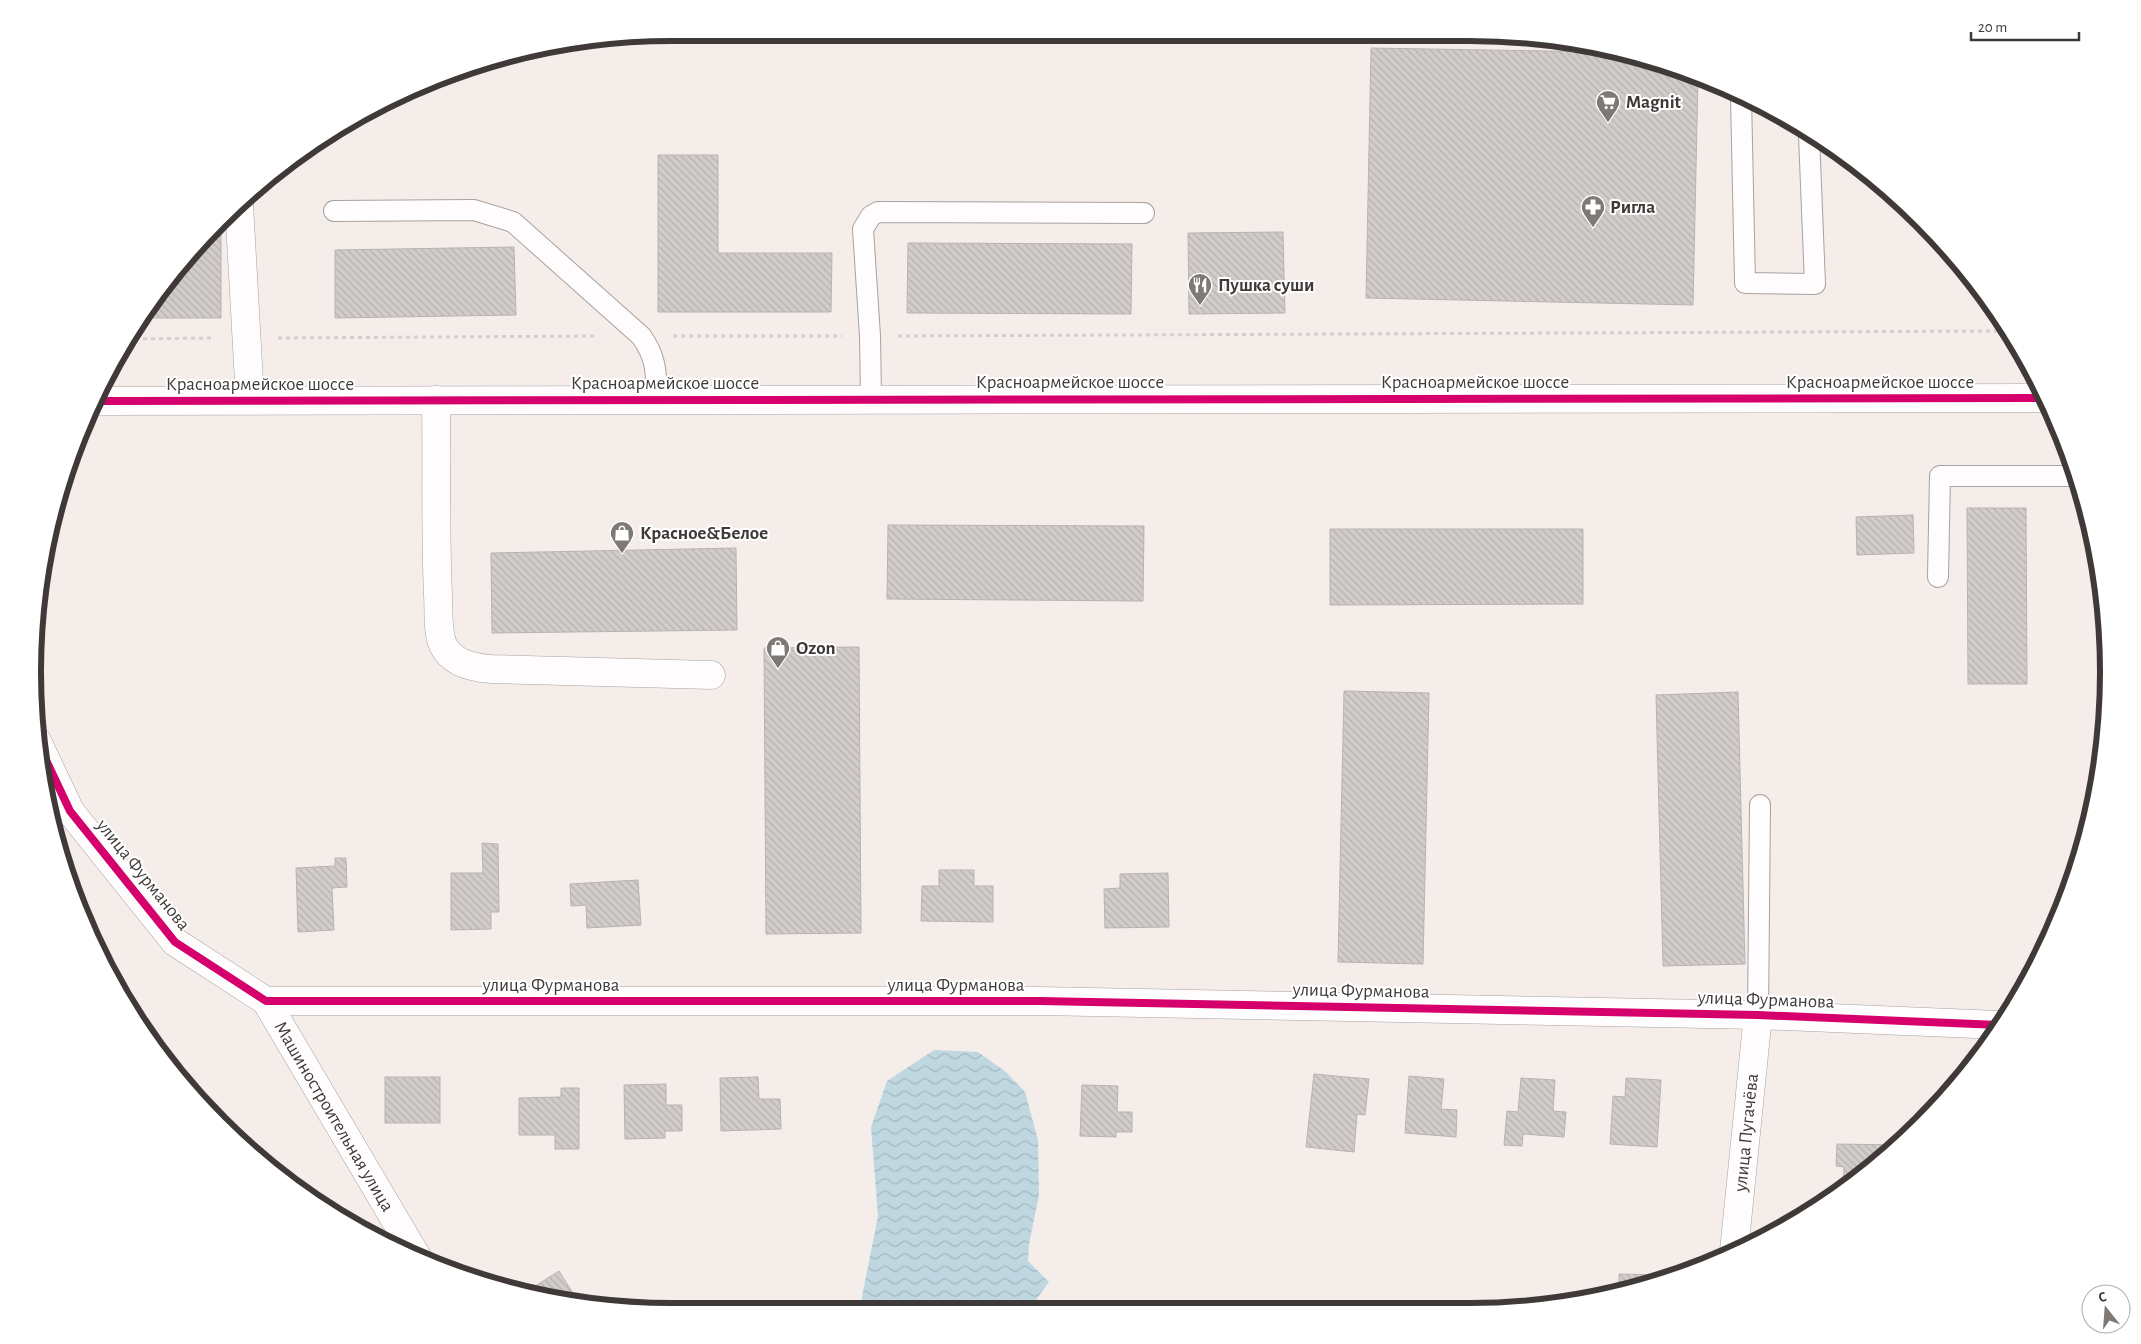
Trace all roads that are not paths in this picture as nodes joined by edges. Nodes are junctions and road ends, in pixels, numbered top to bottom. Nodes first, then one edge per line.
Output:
1 (1741, 103) edge
2 (1809, 142) edge
3 (334, 211) dead end
4 (240, 213) edge
5 (1144, 213) dead end
6 (2037, 398) edge
7 (657, 399) junction
8 (871, 399) junction
9 (250, 400) junction
10 (436, 400) junction
11 (102, 401) edge
12 (2068, 476) edge
13 (1938, 577) dead end
14 (711, 675) dead end
15 (48, 764) edge
16 (1760, 805) dead end
17 (266, 1001) junction
18 (1758, 1015) junction
19 (1991, 1025) edge
20 (1735, 1244) edge
21 (410, 1246) edge

1 - 2 lane
3 - 7 lane
4 - 9 street
5 - 8 lane
6 - 8 street, Красноармейское шоссе
7 - 8 street, Красноармейское шоссе
7 - 10 street, Красноармейское шоссе
9 - 10 street, Красноармейское шоссе
9 - 11 street, Красноармейское шоссе
10 - 14 street
12 - 13 lane
15 - 17 street, улица Фурманова
16 - 18 lane
17 - 18 street, улица Фурманова
17 - 21 street, Машиностроительная улица
18 - 19 street, улица Фурманова
18 - 20 street, улица Пугачёва

